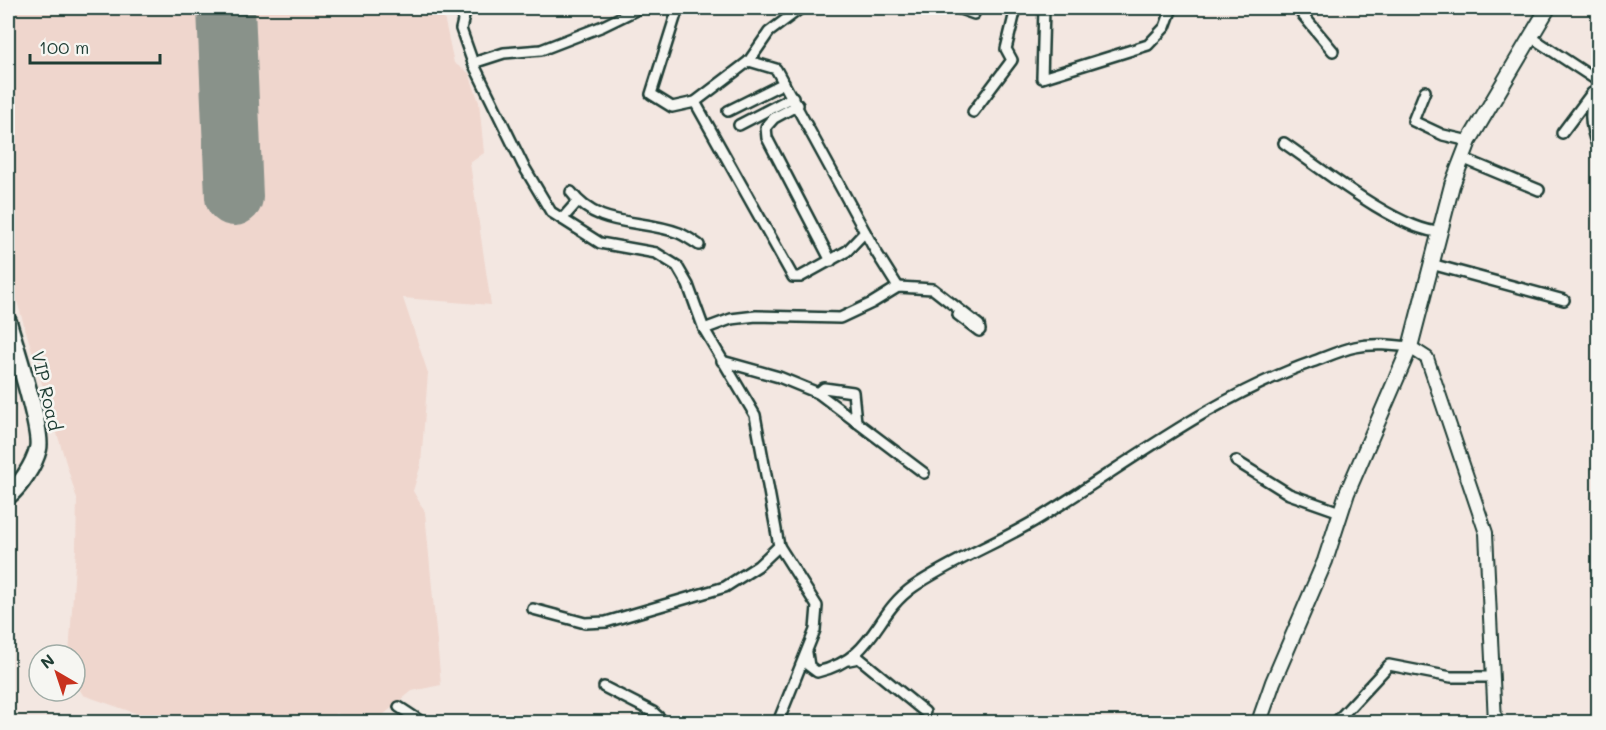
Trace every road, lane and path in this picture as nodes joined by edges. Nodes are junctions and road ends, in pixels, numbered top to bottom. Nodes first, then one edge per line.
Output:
1 (466, 8) edge
2 (639, 8) edge
3 (678, 8) edge
4 (801, 8) edge
5 (957, 8) edge
6 (1016, 8) edge
7 (1044, 8) edge
8 (1172, 8) edge
9 (1297, 8) edge
10 (1548, 8) edge
11 (975, 14) edge
12 (1531, 37) junction
13 (1333, 51) dead end
14 (749, 61) junction
15 (473, 63) junction
16 (784, 83) junction
17 (1599, 83) edge
18 (1425, 91) dead end
19 (795, 101) junction
20 (696, 102) junction
21 (728, 111) dead end
22 (973, 112) dead end
23 (739, 125) dead end
24 (1562, 133) dead end
25 (1469, 141) junction
26 (1284, 142) dead end
27 (1599, 148) edge
28 (1462, 158) junction
29 (1539, 190) dead end
30 (571, 192) dead end
31 (578, 201) junction
32 (562, 219) junction
33 (866, 232) junction
34 (1440, 232) junction
35 (699, 245) dead end
36 (831, 261) junction
37 (1431, 264) junction
38 (898, 286) junction
39 (1564, 300) dead end
40 (958, 315) dead end
41 (8, 322) edge
42 (704, 329) junction
43 (1410, 347) junction
44 (722, 360) junction
45 (818, 393) junction
46 (856, 422) junction
47 (1236, 461) dead end
48 (924, 473) dead end
49 (8, 496) edge
50 (1340, 512) junction
51 (779, 546) junction
52 (533, 609) dead end
53 (807, 653) junction
54 (847, 660) junction
55 (1493, 677) junction
56 (604, 687) dead end
57 (399, 707) dead end
58 (925, 712) dead end
59 (410, 719) edge
60 (422, 723) edge
61 (664, 723) edge
62 (778, 723) edge
63 (1259, 723) edge
64 (1336, 723) edge
65 (1495, 723) edge

1 - 15 street
2 - 15 street
3 - 20 street
4 - 14 street
5 - 11 street
6 - 22 street
7 - 8 street
9 - 13 street
10 - 12 main road
12 - 17 street
12 - 25 main road
14 - 16 street
14 - 20 street
15 - 32 street
16 - 19 street
16 - 21 street
17 - 24 street
17 - 27 street
18 - 25 street
19 - 23 street
19 - 33 street
19 - 36 street
20 - 36 street
25 - 28 main road
26 - 34 street
28 - 29 street
28 - 34 main road
30 - 31 street
31 - 32 street
31 - 35 street
32 - 42 street
33 - 36 street
33 - 38 street
34 - 37 main road
37 - 39 street
37 - 43 main road
38 - 40 street
38 - 42 street
41 - 49 highway, VIP Road
42 - 44 street
43 - 50 main road
43 - 54 street
43 - 55 street
44 - 45 street
44 - 51 street
45 - 46 street
45 - 46 street
46 - 48 street
47 - 50 street
50 - 63 main road
51 - 52 street
51 - 53 street
53 - 54 street
53 - 62 street
54 - 58 street
55 - 64 street
55 - 65 street
56 - 61 street
57 - 59 street
59 - 60 street

